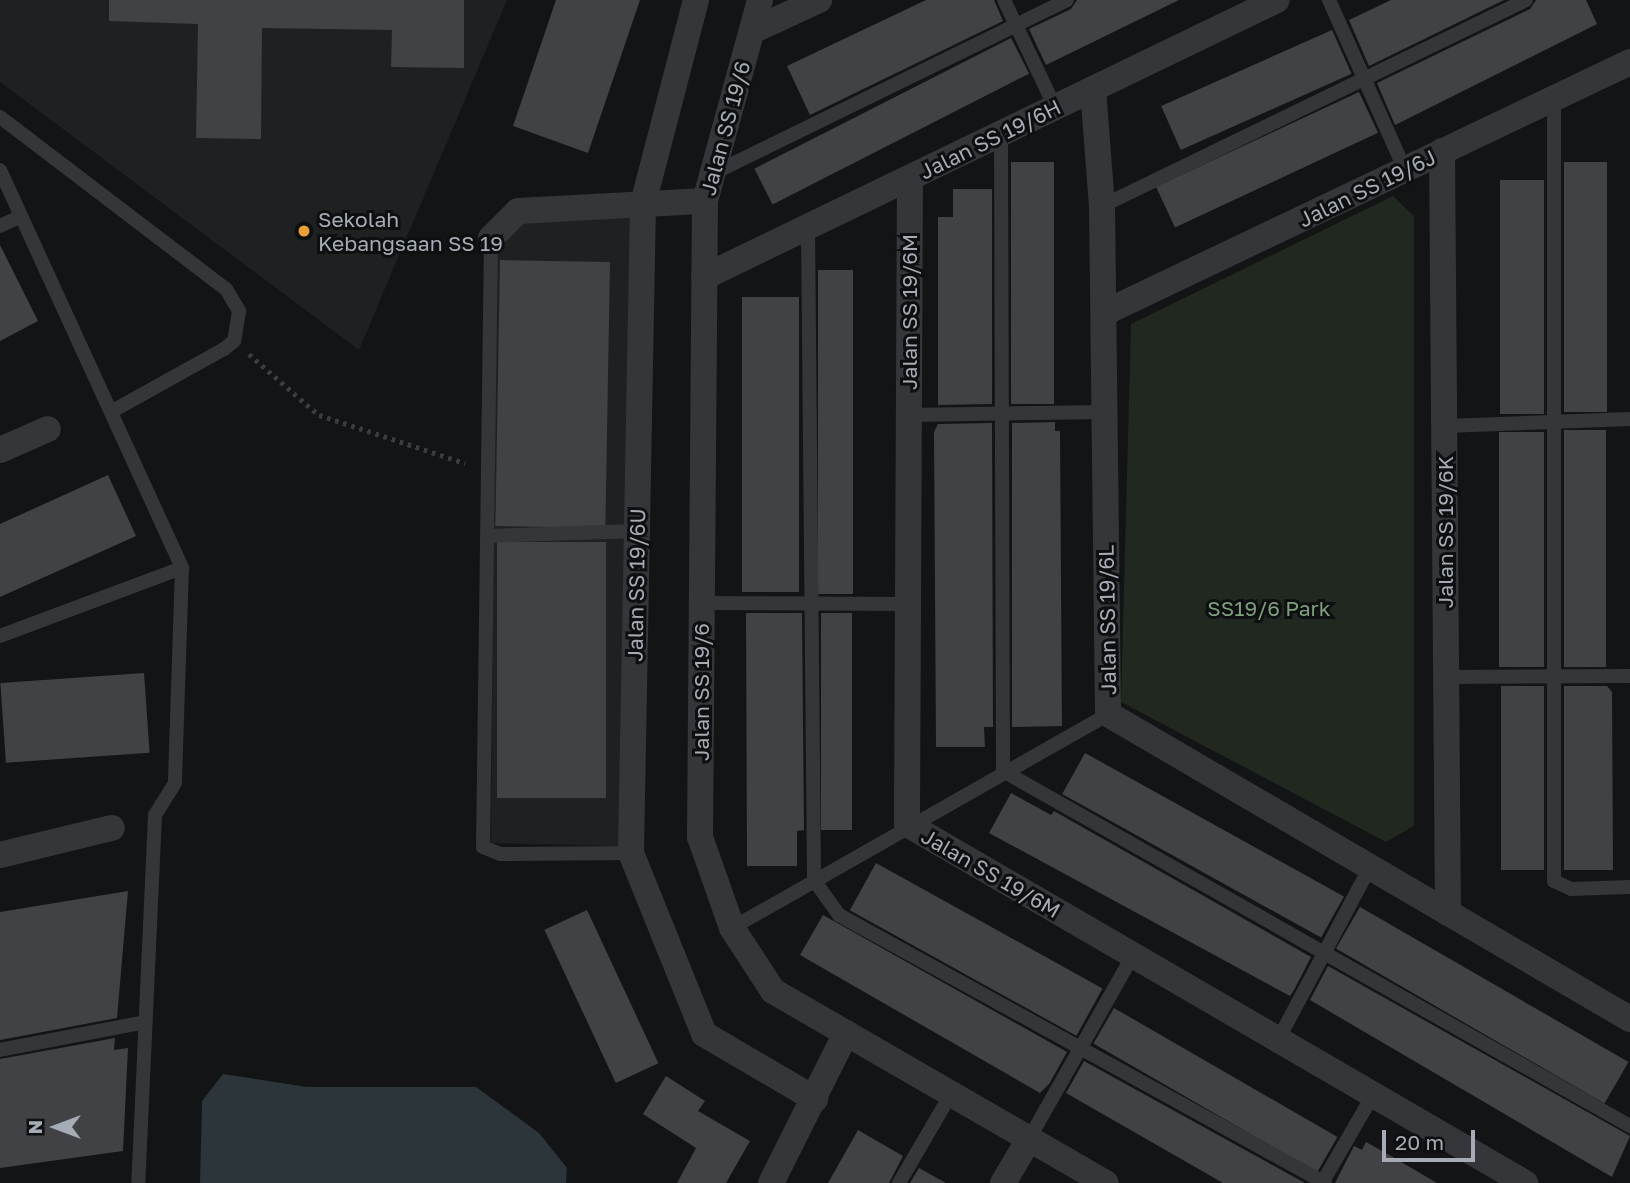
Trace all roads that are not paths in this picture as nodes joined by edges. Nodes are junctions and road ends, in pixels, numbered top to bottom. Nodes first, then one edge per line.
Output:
1 (696, 0) edge
2 (760, 0) edge
3 (819, 0) edge
4 (1004, 0) edge
5 (1067, 0) edge
6 (1277, 0) edge
7 (1329, 0) edge
8 (1527, 0) edge
9 (1016, 25) junction
10 (751, 31) junction
11 (1630, 62) edge
12 (1364, 79) junction
13 (1093, 89) junction
14 (1554, 98) junction
15 (1055, 107) junction
16 (0, 117) edge
17 (1001, 134) junction
18 (1443, 151) junction
19 (0, 170) edge
20 (1405, 170) junction
21 (712, 174) junction
22 (910, 178) junction
23 (705, 201) junction
24 (643, 203) junction
25 (1102, 206) junction
26 (21, 216) junction
27 (0, 226) edge
28 (808, 227) junction
29 (491, 238) joint
30 (704, 277) junction
31 (1104, 313) junction
32 (111, 412) junction
33 (1105, 412) junction
34 (1002, 414) junction
35 (909, 415) junction
36 (1630, 419) edge
37 (1553, 422) junction
38 (1444, 426) junction
39 (48, 429) dead end
40 (0, 450) edge
41 (637, 531) junction
42 (489, 536) junction
43 (182, 568) junction
44 (702, 603) junction
45 (811, 604) junction
46 (908, 604) junction
47 (0, 636) edge
48 (1553, 676) junction
49 (1630, 676) edge
50 (1447, 677) junction
51 (1108, 714) junction
52 (1003, 771) junction
53 (907, 824) junction
54 (111, 828) dead end
55 (631, 853) junction
56 (0, 855) edge
57 (1370, 867) junction
58 (814, 880) junction
59 (1630, 887) edge
60 (1448, 913) junction
61 (732, 928) junction
62 (1325, 953) junction
63 (1133, 955) junction
64 (1630, 1019) edge
65 (145, 1022) junction
66 (846, 1033) junction
67 (1278, 1040) junction
68 (1080, 1048) junction
69 (0, 1050) edge
70 (951, 1094) junction
71 (1373, 1095) junction
72 (815, 1099) junction
73 (1630, 1126) edge
74 (1029, 1139) junction
75 (1323, 1182) edge
76 (138, 1183) edge
77 (771, 1183) edge
78 (898, 1183) edge
79 (1003, 1183) edge
80 (1105, 1183) edge
81 (1525, 1183) edge

1 - 24 street, Jalan SS 19/6U
2 - 10 street, Jalan SS 19/6
3 - 10 street
4 - 9 lane
5 - 9 lane
6 - 13 street, Jalan SS 19/6H
7 - 12 lane
8 - 12 lane
9 - 15 lane
9 - 21 lane
10 - 21 street, Jalan SS 19/6
11 - 14 street, Jalan SS 19/6J
12 - 20 lane
12 - 25 lane
13 - 15 street, Jalan SS 19/6H
13 - 25 street, Jalan SS 19/6L
14 - 18 street, Jalan SS 19/6J
14 - 37 lane
15 - 17 street, Jalan SS 19/6H
16 - 32 lane
17 - 22 street, Jalan SS 19/6H
17 - 34 lane
18 - 20 street, Jalan SS 19/6J
18 - 38 street, Jalan SS 19/6K
19 - 26 lane
20 - 31 street, Jalan SS 19/6J
21 - 23 street, Jalan SS 19/6
22 - 28 street, Jalan SS 19/6H
22 - 35 street, Jalan SS 19/6M
23 - 24 street
23 - 30 street, Jalan SS 19/6
24 - 29 street
24 - 41 street, Jalan SS 19/6U
25 - 31 street, Jalan SS 19/6L
26 - 27 lane
26 - 32 lane
28 - 30 street, Jalan SS 19/6H
28 - 45 lane
29 - 42 lane
30 - 44 street, Jalan SS 19/6
31 - 33 street, Jalan SS 19/6L
32 - 43 lane
33 - 34 lane
33 - 51 street, Jalan SS 19/6L
34 - 35 lane
34 - 52 lane
35 - 46 street, Jalan SS 19/6M
36 - 37 lane
37 - 38 lane
37 - 48 lane
38 - 50 street, Jalan SS 19/6K
39 - 40 street
41 - 42 lane
41 - 55 street, Jalan SS 19/6U
42 - 55 lane
43 - 47 lane
43 - 65 lane
44 - 45 lane
44 - 61 street, Jalan SS 19/6
45 - 46 lane
45 - 58 lane
46 - 53 street, Jalan SS 19/6M
48 - 49 lane
48 - 50 lane
48 - 59 lane
50 - 60 street, Jalan SS 19/6K
51 - 52 lane
51 - 57 street, Jalan SS 19/6L
52 - 53 lane
52 - 62 lane
53 - 58 lane
53 - 63 street, Jalan SS 19/6M
54 - 56 street
55 - 72 street, Jalan SS 19/6U
57 - 60 street, Jalan SS 19/6L
57 - 62 lane
58 - 61 lane
58 - 68 lane
60 - 64 street, Jalan SS 19/6L
61 - 66 street, Jalan SS 19/6
62 - 67 lane
62 - 73 lane
63 - 67 street, Jalan SS 19/6M
63 - 68 lane
65 - 69 lane
65 - 76 lane
66 - 70 street, Jalan SS 19/6
66 - 72 street
67 - 71 street, Jalan SS 19/6M
68 - 74 lane
68 - 75 lane
70 - 74 street, Jalan SS 19/6
70 - 78 lane
71 - 75 lane
71 - 81 street, Jalan SS 19/6M
72 - 77 street
74 - 79 street
74 - 80 street, Jalan SS 19/6

